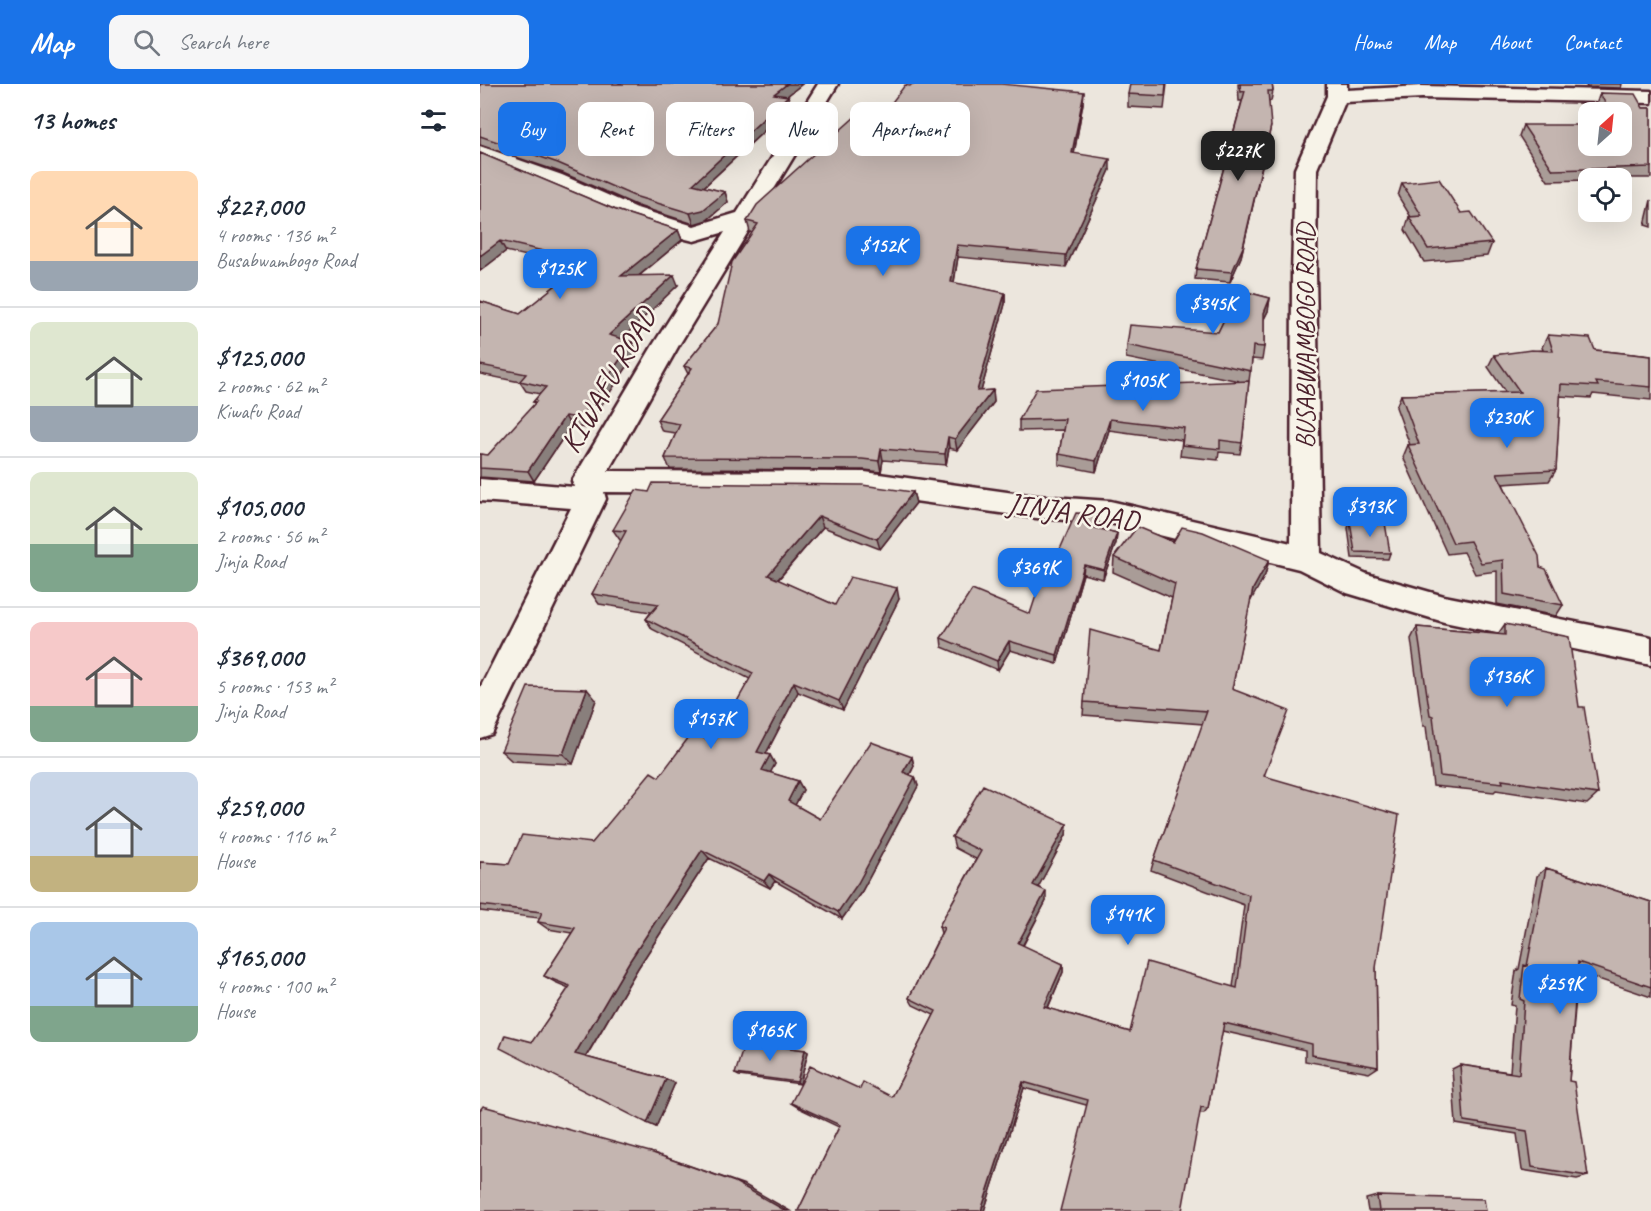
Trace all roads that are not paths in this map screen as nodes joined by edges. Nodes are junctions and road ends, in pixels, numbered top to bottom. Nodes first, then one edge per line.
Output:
1 (828, 84) edge
2 (1337, 90) edge
3 (1651, 97) edge
4 (480, 152) edge
5 (747, 217) junction
6 (480, 490) edge
7 (589, 490) junction
8 (1306, 559) junction
9 (1651, 651) edge
10 (480, 723) edge

1 - 5 street, KIWAFU ROAD
2 - 3 street
2 - 8 street, BUSABWAMBOGO ROAD
4 - 5 street
5 - 7 street, KIWAFU ROAD
6 - 7 street, JINJA ROAD
7 - 8 street, JINJA ROAD
7 - 10 street, KIWAFU ROAD
8 - 9 street, JINJA ROAD

